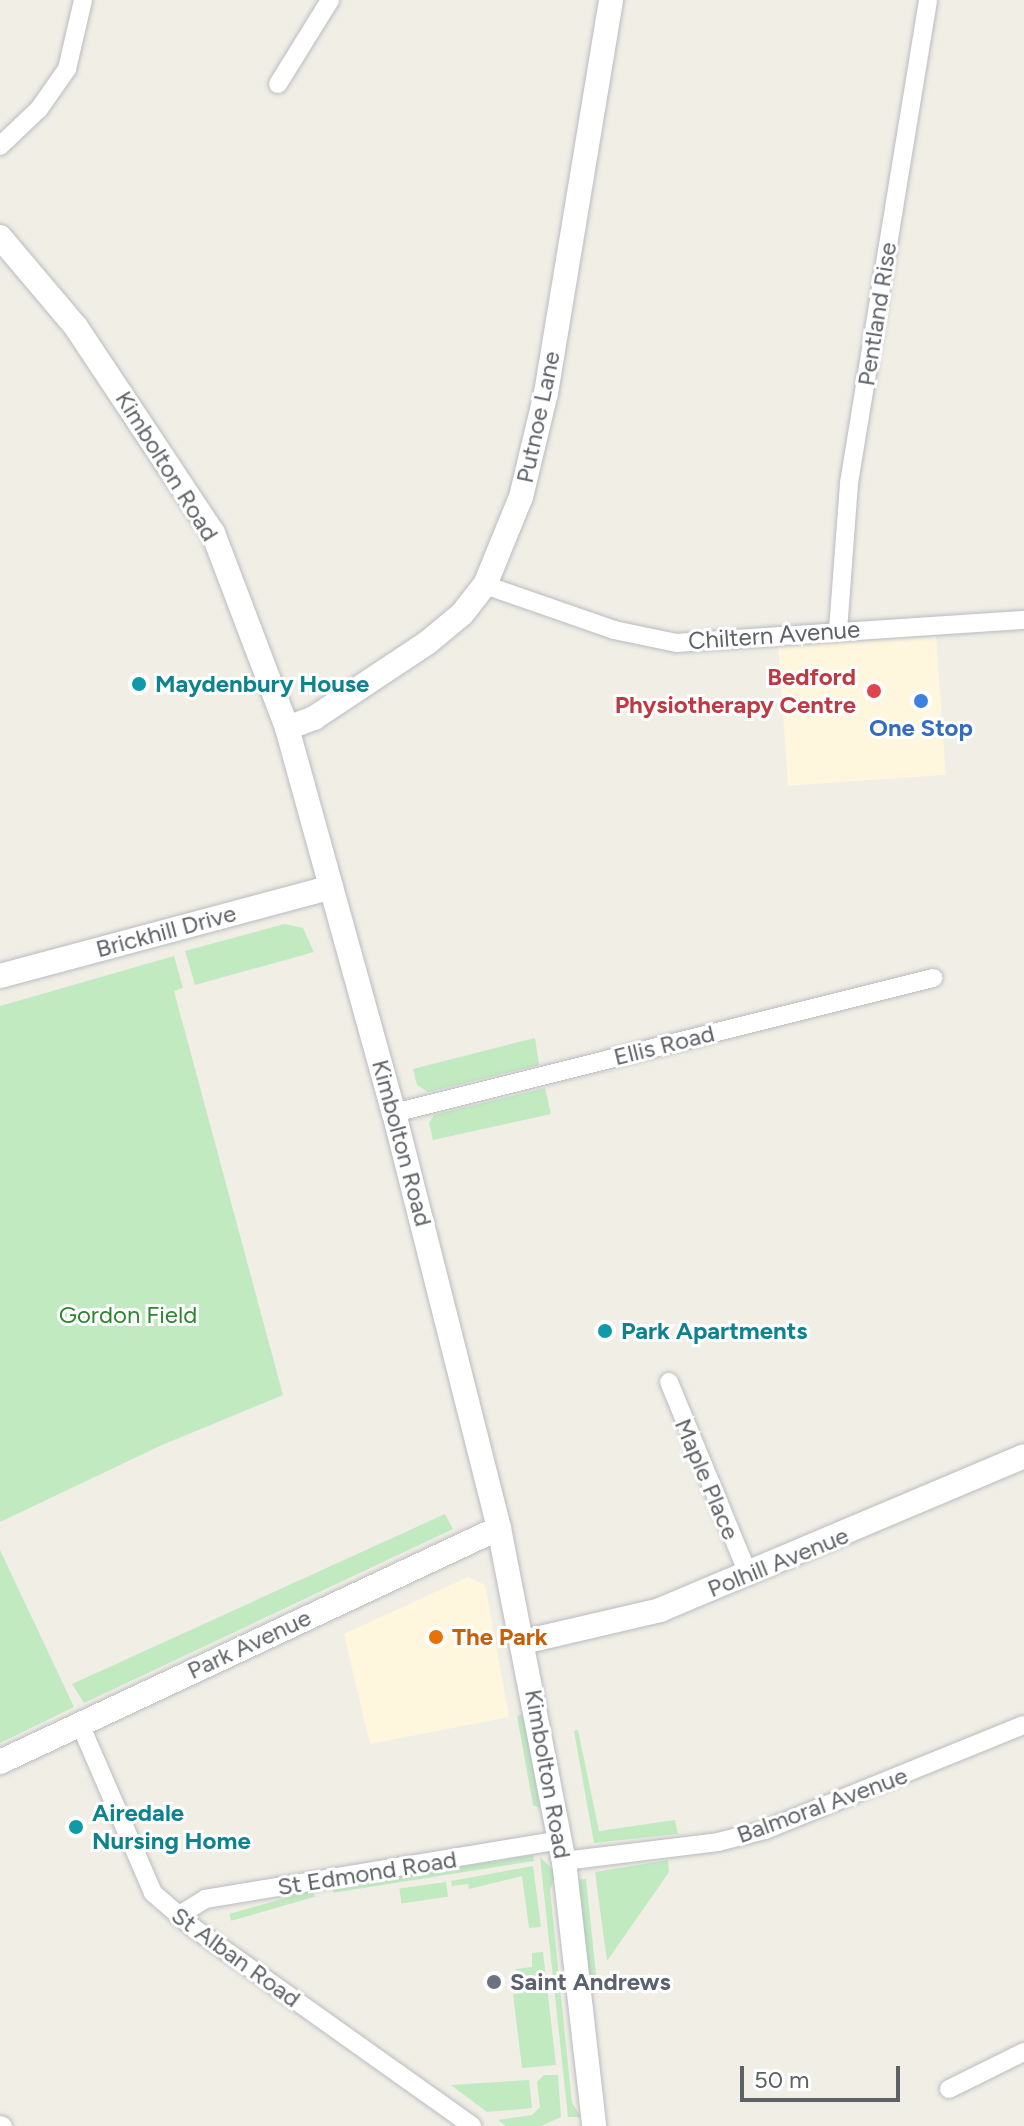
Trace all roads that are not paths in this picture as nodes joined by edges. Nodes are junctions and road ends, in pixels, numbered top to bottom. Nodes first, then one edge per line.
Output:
1 (83, 0) edge
2 (330, 0) edge
3 (611, 0) edge
4 (928, 0) edge
5 (278, 84) dead end
6 (0, 146) edge
7 (0, 237) edge
8 (485, 585) junction
9 (1024, 620) edge
10 (838, 630) junction
11 (287, 728) junction
12 (331, 887) junction
13 (0, 976) edge
14 (933, 978) dead end
15 (394, 1113) junction
16 (669, 1382) dead end
17 (1024, 1456) edge
18 (499, 1528) junction
19 (748, 1574) junction
20 (523, 1642) junction
21 (80, 1724) junction
22 (1024, 1725) edge
23 (0, 1762) edge
24 (562, 1851) junction
25 (178, 1916) junction
26 (1024, 2052) edge
27 (949, 2089) dead end
28 (472, 2126) edge
29 (594, 2126) edge

1 - 6 street
2 - 5 street
3 - 8 street, Putnoe Lane
4 - 10 street, Pentland Rise
7 - 11 street, Kimbolton Road
8 - 10 street, Chiltern Avenue
8 - 11 street, Putnoe Lane
9 - 10 street, Chiltern Avenue
11 - 12 street, Kimbolton Road
12 - 13 street, Brickhill Drive
12 - 15 street, Kimbolton Road
14 - 15 street, Ellis Road
15 - 18 street, Kimbolton Road
16 - 19 street, Maple Place
17 - 19 street, Polhill Avenue
18 - 20 street, Kimbolton Road
18 - 21 street, Park Avenue
19 - 20 street, Polhill Avenue
20 - 24 street, Kimbolton Road
21 - 23 street, Park Avenue
21 - 25 street, St Alban Road
22 - 24 street, Balmoral Avenue
24 - 25 street, St Edmond Road
24 - 29 street, Kimbolton Road
25 - 28 street, St Alban Road
26 - 27 street

